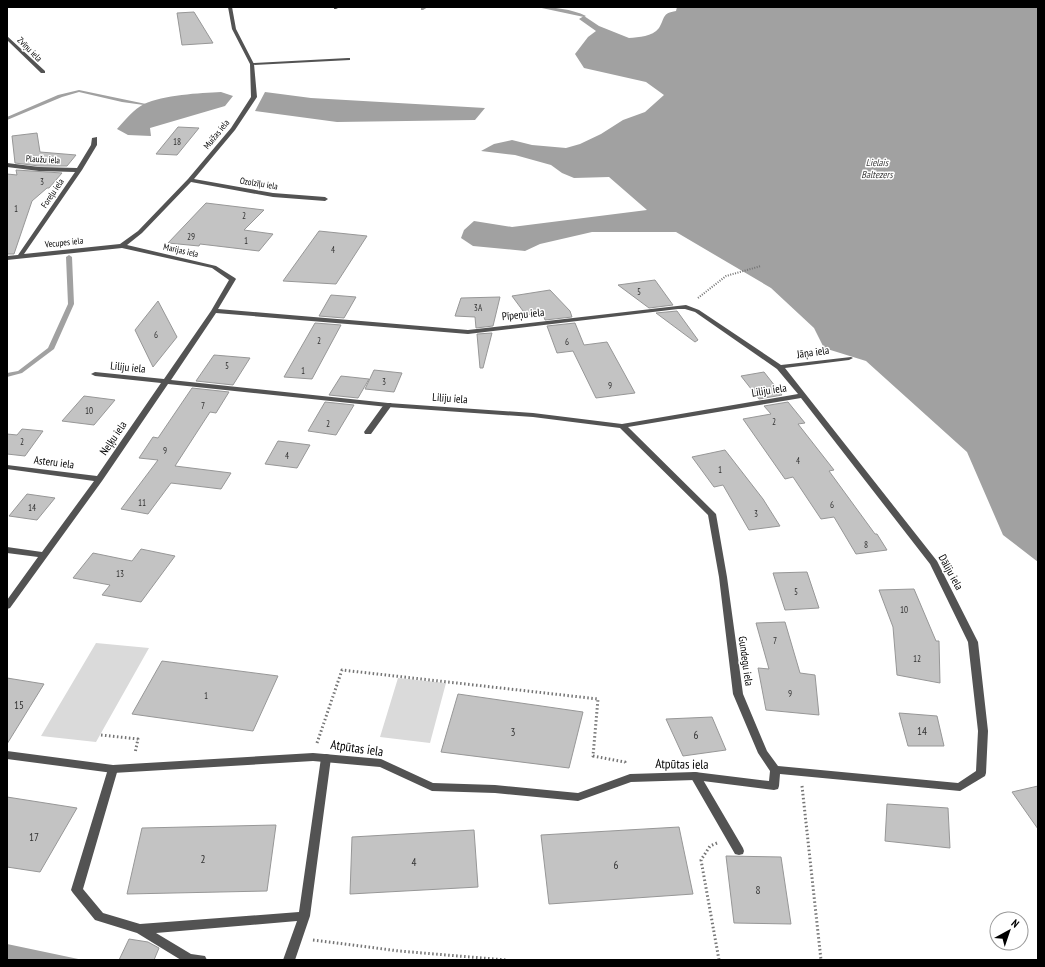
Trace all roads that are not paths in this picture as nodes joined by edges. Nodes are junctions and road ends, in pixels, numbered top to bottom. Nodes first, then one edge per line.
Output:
1 (230, 7) edge
2 (7, 37) edge
3 (348, 58) dead end
4 (252, 64) junction
5 (42, 72) dead end
6 (95, 138) dead end
7 (7, 165) edge
8 (79, 170) junction
9 (190, 180) junction
10 (325, 199) dead end
11 (122, 246) junction
12 (20, 256) junction
13 (7, 258) edge
14 (233, 279) joint
15 (214, 312) junction
16 (849, 358) dead end
17 (780, 367) junction
18 (95, 374) dead end
19 (164, 382) junction
20 (802, 396) junction
21 (388, 405) junction
22 (622, 426) junction
23 (368, 432) dead end
24 (7, 467) edge
25 (99, 479) junction
26 (7, 550) edge
27 (42, 555) junction
28 (7, 606) edge
29 (7, 756) edge
30 (326, 758) junction
31 (113, 768) junction
32 (775, 770) junction
33 (695, 776) junction
34 (739, 850) dead end
35 (304, 916) junction
36 (140, 929) junction
37 (201, 960) edge
38 (289, 960) edge

1 - 4 street, Muižas iela
2 - 5 street, Zvīņu iela
3 - 4 street
4 - 9 street, Muižas iela
6 - 8 street, Foreļu iela
7 - 8 street, Plaužu iela
8 - 12 street, Foreļu iela
9 - 10 street, Ozolzīļu iela
9 - 11 street, Muižas iela
11 - 12 street, Vecupes iela
11 - 14 street, Marijas iela
12 - 13 street, Vecupes iela
14 - 15 street, Neļķu iela
15 - 17 street, Pīpeņu iela
15 - 19 street, Neļķu iela
16 - 17 street, Jāņa iela
17 - 20 street, Pīpeņu iela
18 - 19 street, Liliju iela
19 - 21 street, Liliju iela
19 - 25 street, Neļķu iela
20 - 22 street, Liliju iela
20 - 32 street, Dāliju iela
21 - 22 street, Liliju iela
21 - 23 street
22 - 32 street, Gundegu iela
24 - 25 street, Asteru iela
25 - 27 street, Neļķu iela
26 - 27 street
27 - 28 street, Neļķu iela
29 - 31 street, Atpūtas iela
30 - 31 street, Atpūtas iela
30 - 33 street, Atpūtas iela
30 - 35 street
31 - 36 street
32 - 33 street, Atpūtas iela
33 - 34 street
35 - 36 street
35 - 38 street
36 - 37 street

